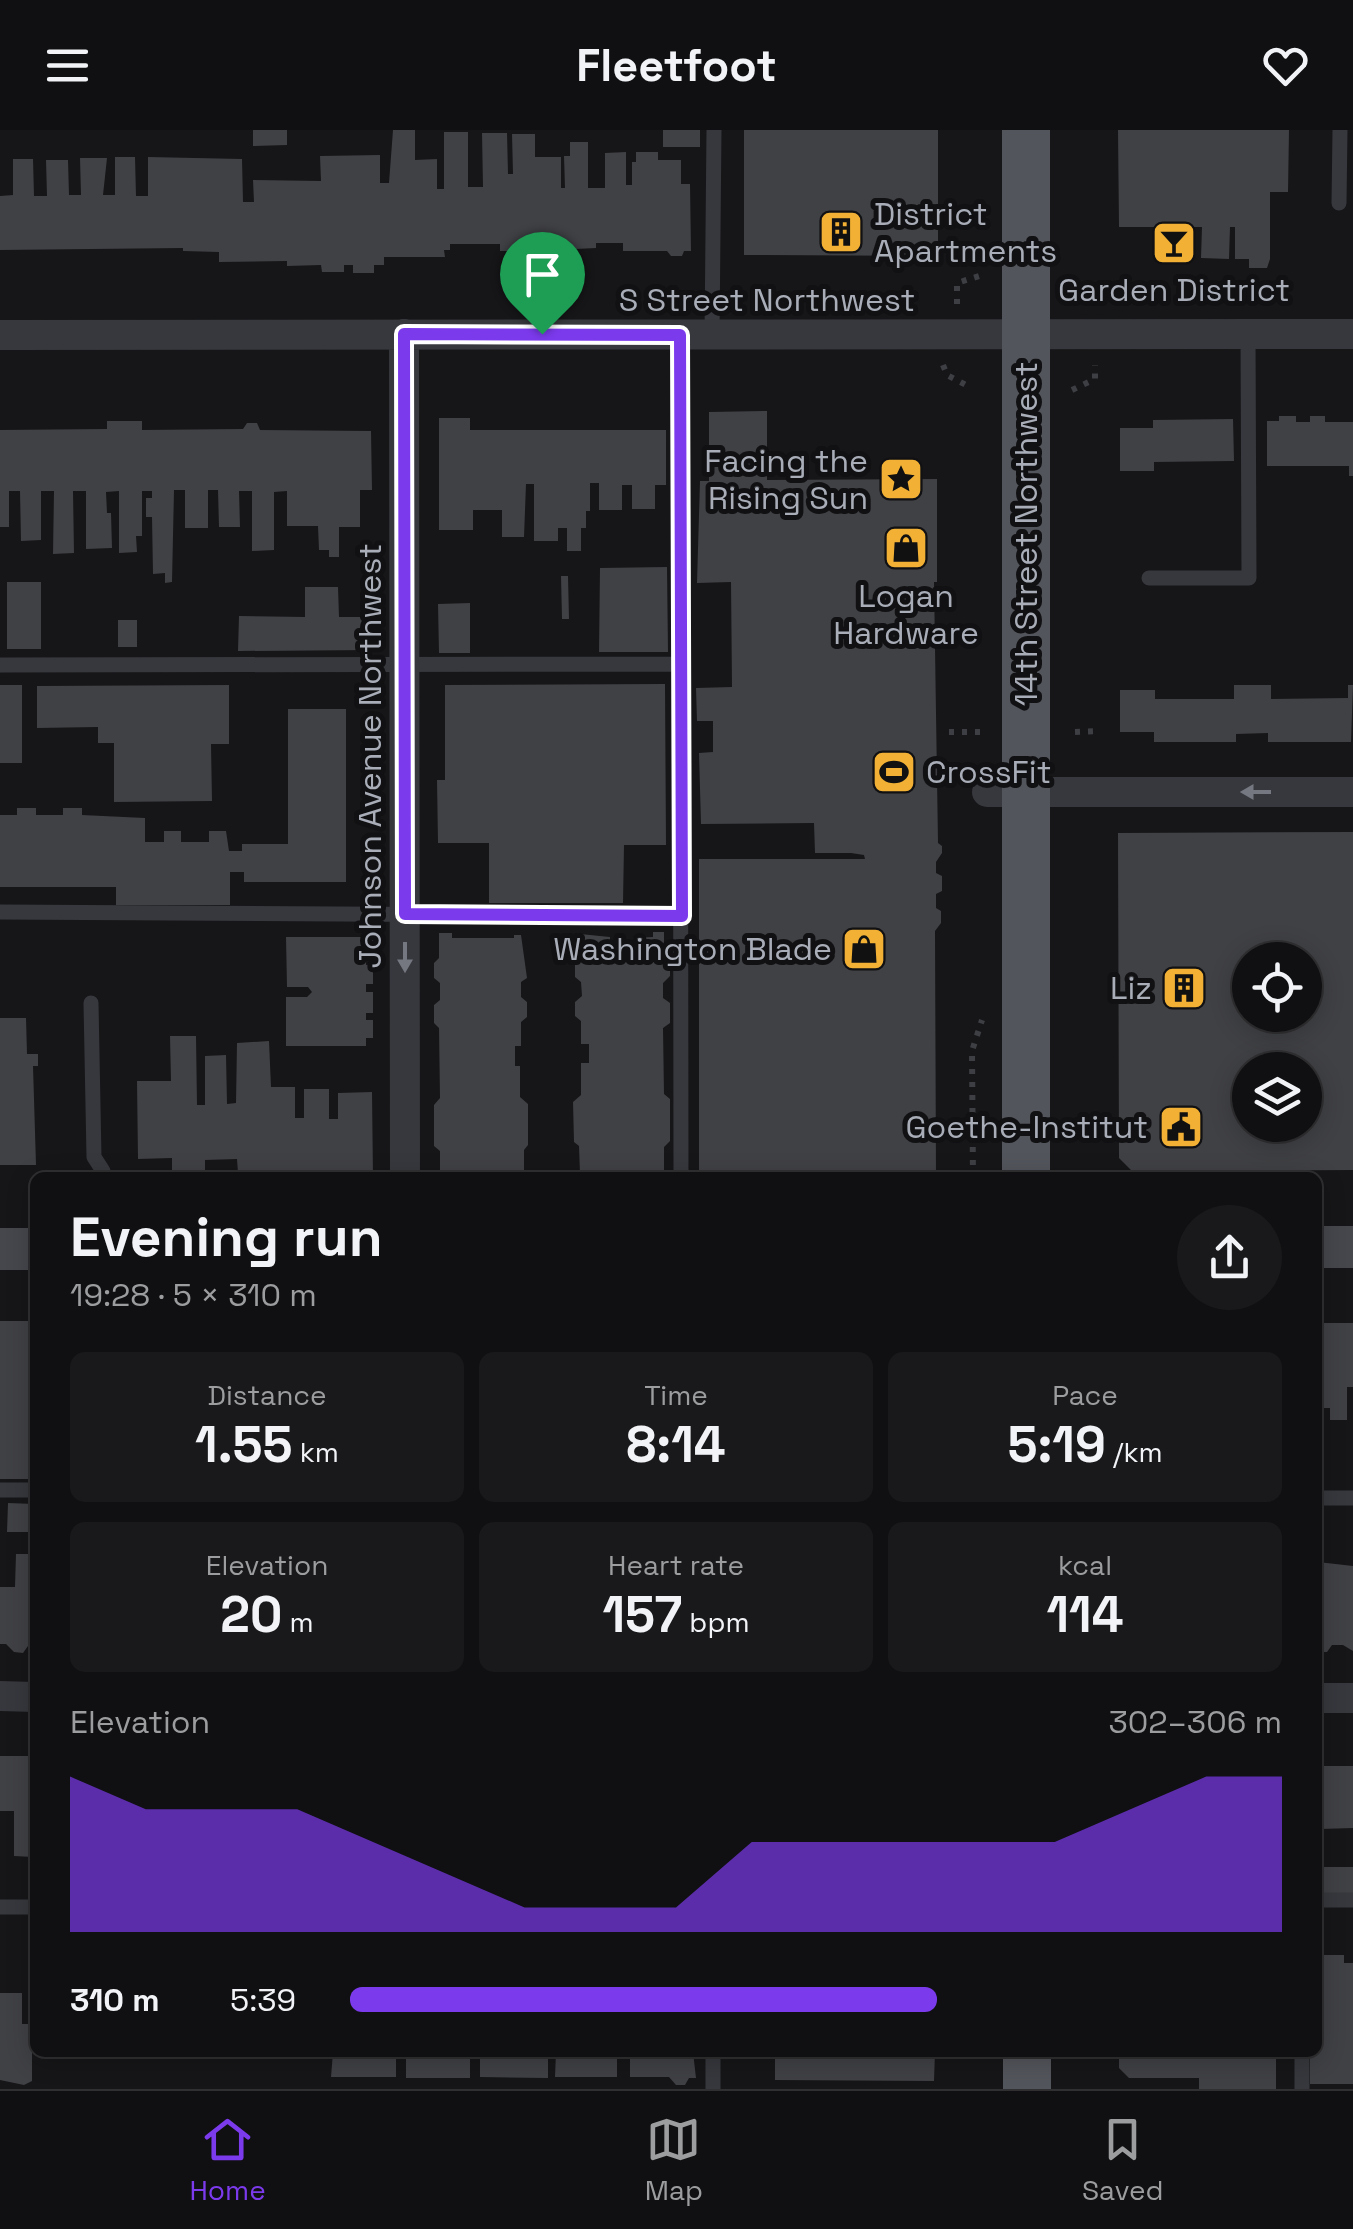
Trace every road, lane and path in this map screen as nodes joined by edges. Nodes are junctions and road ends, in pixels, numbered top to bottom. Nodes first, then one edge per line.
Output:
1 (714, 130) edge
2 (1026, 130) edge
3 (1340, 130) edge
4 (1338, 203) dead end
5 (980, 276) dead end
6 (1074, 280) dead end
7 (1098, 291) dead end
8 (958, 305) dead end
9 (0, 334) edge
10 (404, 334) junction
11 (1026, 334) junction
12 (1248, 334) junction
13 (1353, 334) edge
14 (680, 335) junction
15 (712, 335) junction
16 (947, 374) dead end
17 (1095, 379) dead end
18 (966, 385) dead end
19 (1072, 390) dead end
20 (1149, 578) dead end
21 (405, 664) junction
22 (681, 664) junction
23 (0, 665) edge
24 (1100, 730) dead end
25 (949, 732) dead end
26 (980, 732) dead end
27 (1075, 732) dead end
28 (1007, 792) junction
29 (1353, 792) edge
30 (0, 912) edge
31 (405, 914) junction
32 (682, 916) junction
33 (91, 1003) dead end
34 (103, 1172) edge
35 (405, 1172) edge
36 (681, 1172) edge
37 (1026, 1172) edge
38 (1322, 1247) edge
39 (1353, 1247) edge
40 (0, 1248) edge
41 (30, 1248) edge
42 (0, 1490) edge
43 (30, 1490) edge
44 (1322, 1498) edge
45 (1353, 1498) edge
46 (0, 1696) edge
47 (30, 1696) edge
48 (1322, 1698) edge
49 (1353, 1698) edge
50 (1322, 1900) edge
51 (1353, 1900) edge
52 (0, 1907) edge
53 (30, 1907) edge
54 (713, 2057) edge
55 (1027, 2057) edge
56 (1302, 2057) edge
57 (713, 2089) edge
58 (1027, 2089) edge
59 (1302, 2089) edge

1 - 15 lane
2 - 11 main road, 14th Street Northwest
3 - 4 lane
5 - 8 path
6 - 7 path
9 - 10 street, S Street Northwest
10 - 14 street, S Street Northwest
10 - 21 street, Johnson Avenue Northwest
11 - 12 street, S Street Northwest
11 - 15 street, S Street Northwest
11 - 28 main road, 14th Street Northwest
12 - 13 street, S Street Northwest
12 - 20 lane
14 - 15 street, S Street Northwest
14 - 22 lane
16 - 18 path
17 - 19 path
21 - 22 lane
21 - 23 lane
21 - 31 street, Johnson Avenue Northwest
22 - 32 lane
24 - 27 path
25 - 26 path
29 -> 28 street
28 - 37 main road, 14th Street Northwest
30 - 31 lane
31 - 32 lane
31 -> 35 street, Johnson Avenue Northwest
32 - 36 lane
33 - 34 lane
38 - 39 main road
40 - 41 main road
42 - 43 lane
44 - 45 lane
46 - 47 street
48 - 49 street
50 - 51 lane
52 - 53 lane
54 - 57 lane
55 - 58 main road
56 - 59 lane

